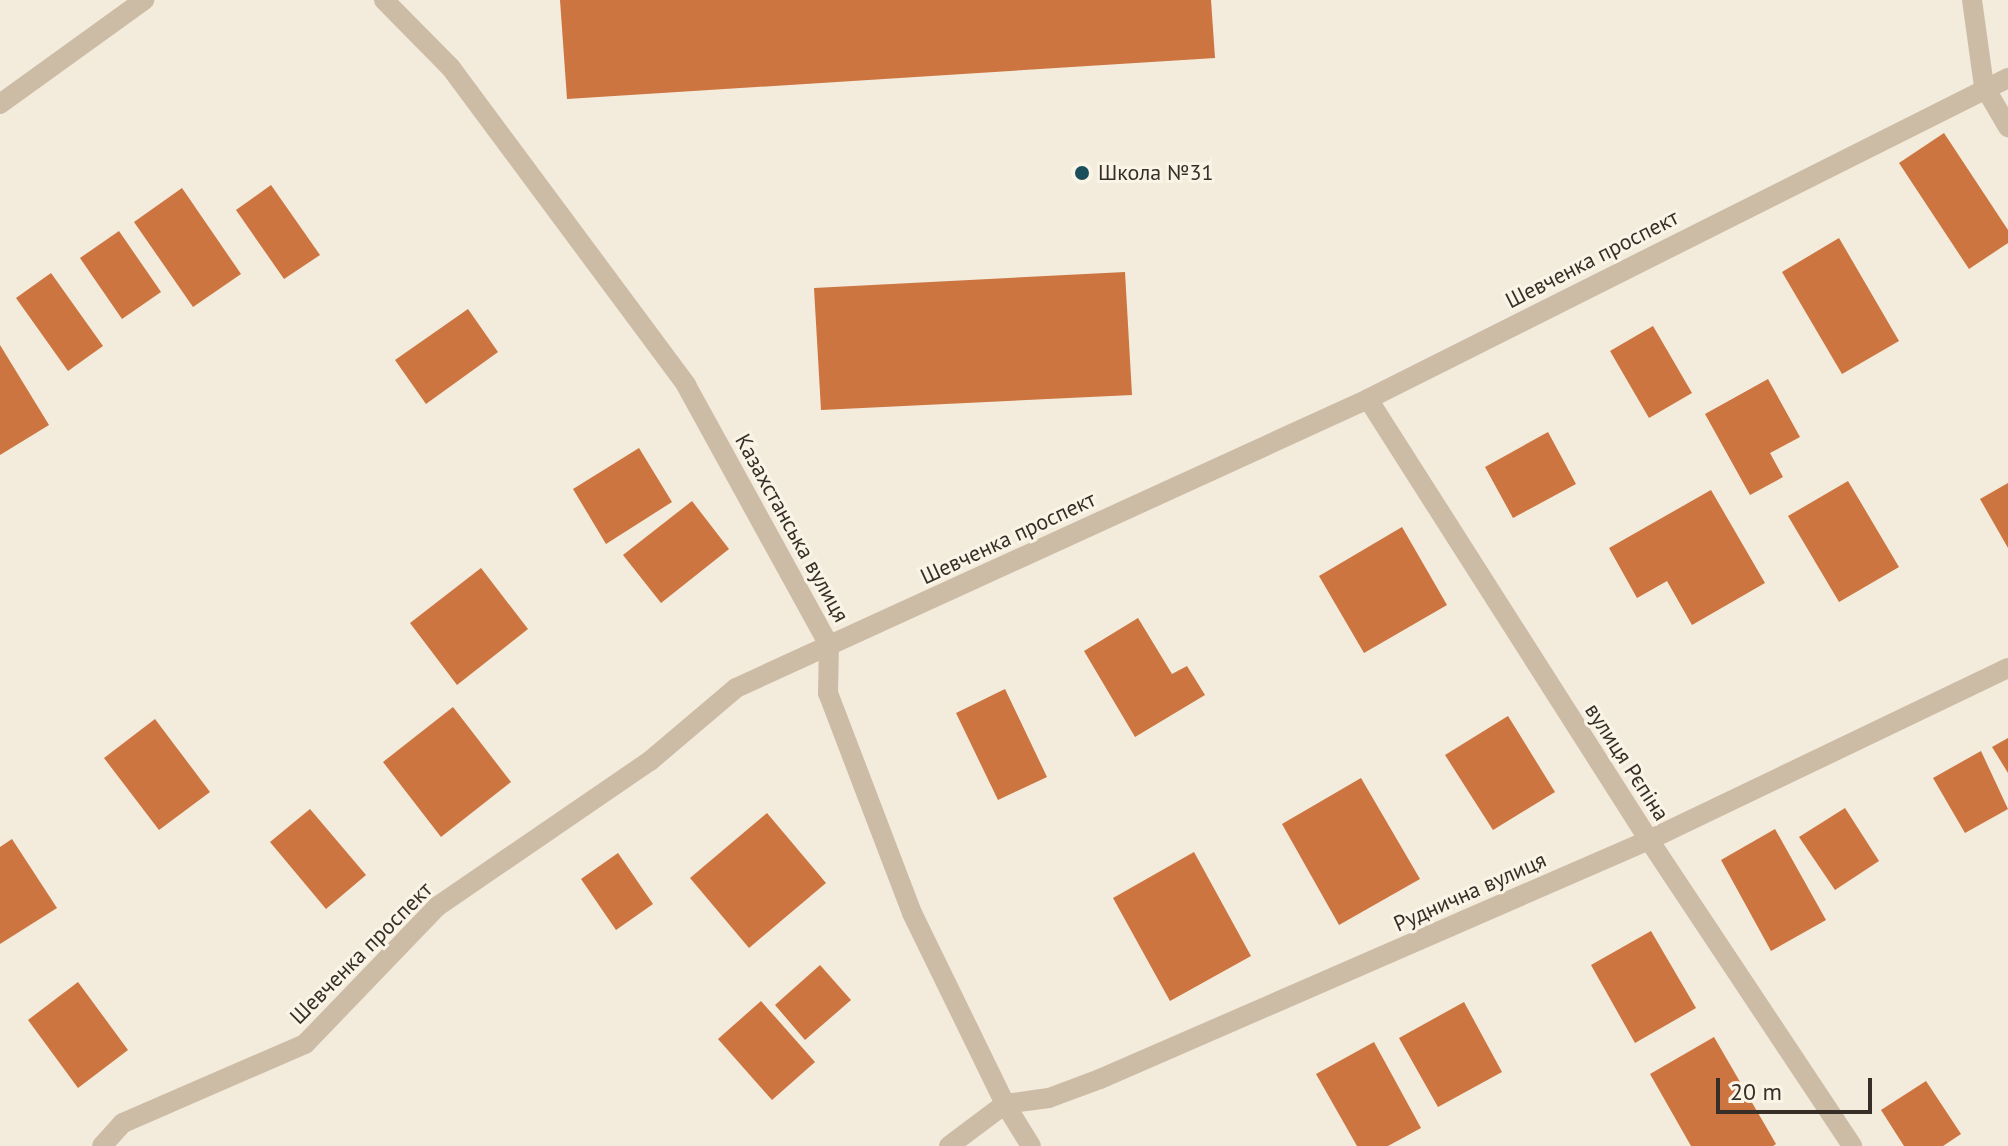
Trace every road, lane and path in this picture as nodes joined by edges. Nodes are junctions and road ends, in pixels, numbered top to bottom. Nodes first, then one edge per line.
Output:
1 (144, 0) edge
2 (384, 0) edge
3 (1972, 0) edge
4 (2008, 78) edge
5 (1984, 86) junction
6 (0, 104) edge
7 (2008, 127) edge
8 (1368, 399) junction
9 (829, 645) junction
10 (2008, 668) edge
11 (1649, 840) junction
12 (1005, 1104) junction
13 (102, 1146) edge
14 (949, 1146) edge
15 (1031, 1146) edge
16 (1852, 1146) edge

1 - 6 street
2 - 9 street, Казахстанська вулиця
3 - 5 street
4 - 5 street, Шевченка проспект
5 - 7 street
5 - 8 street, Шевченка проспект
8 - 9 street, Шевченка проспект
8 - 11 street, вулиця Рєпіна
9 - 12 street, Казахстанська вулиця
9 - 13 street, Шевченка проспект
10 - 11 street, Руднична вулиця
11 - 12 street, Руднична вулиця
11 - 16 street, вулиця Рєпіна
12 - 14 street, Руднична вулиця
12 - 15 street, Казахстанська вулиця

